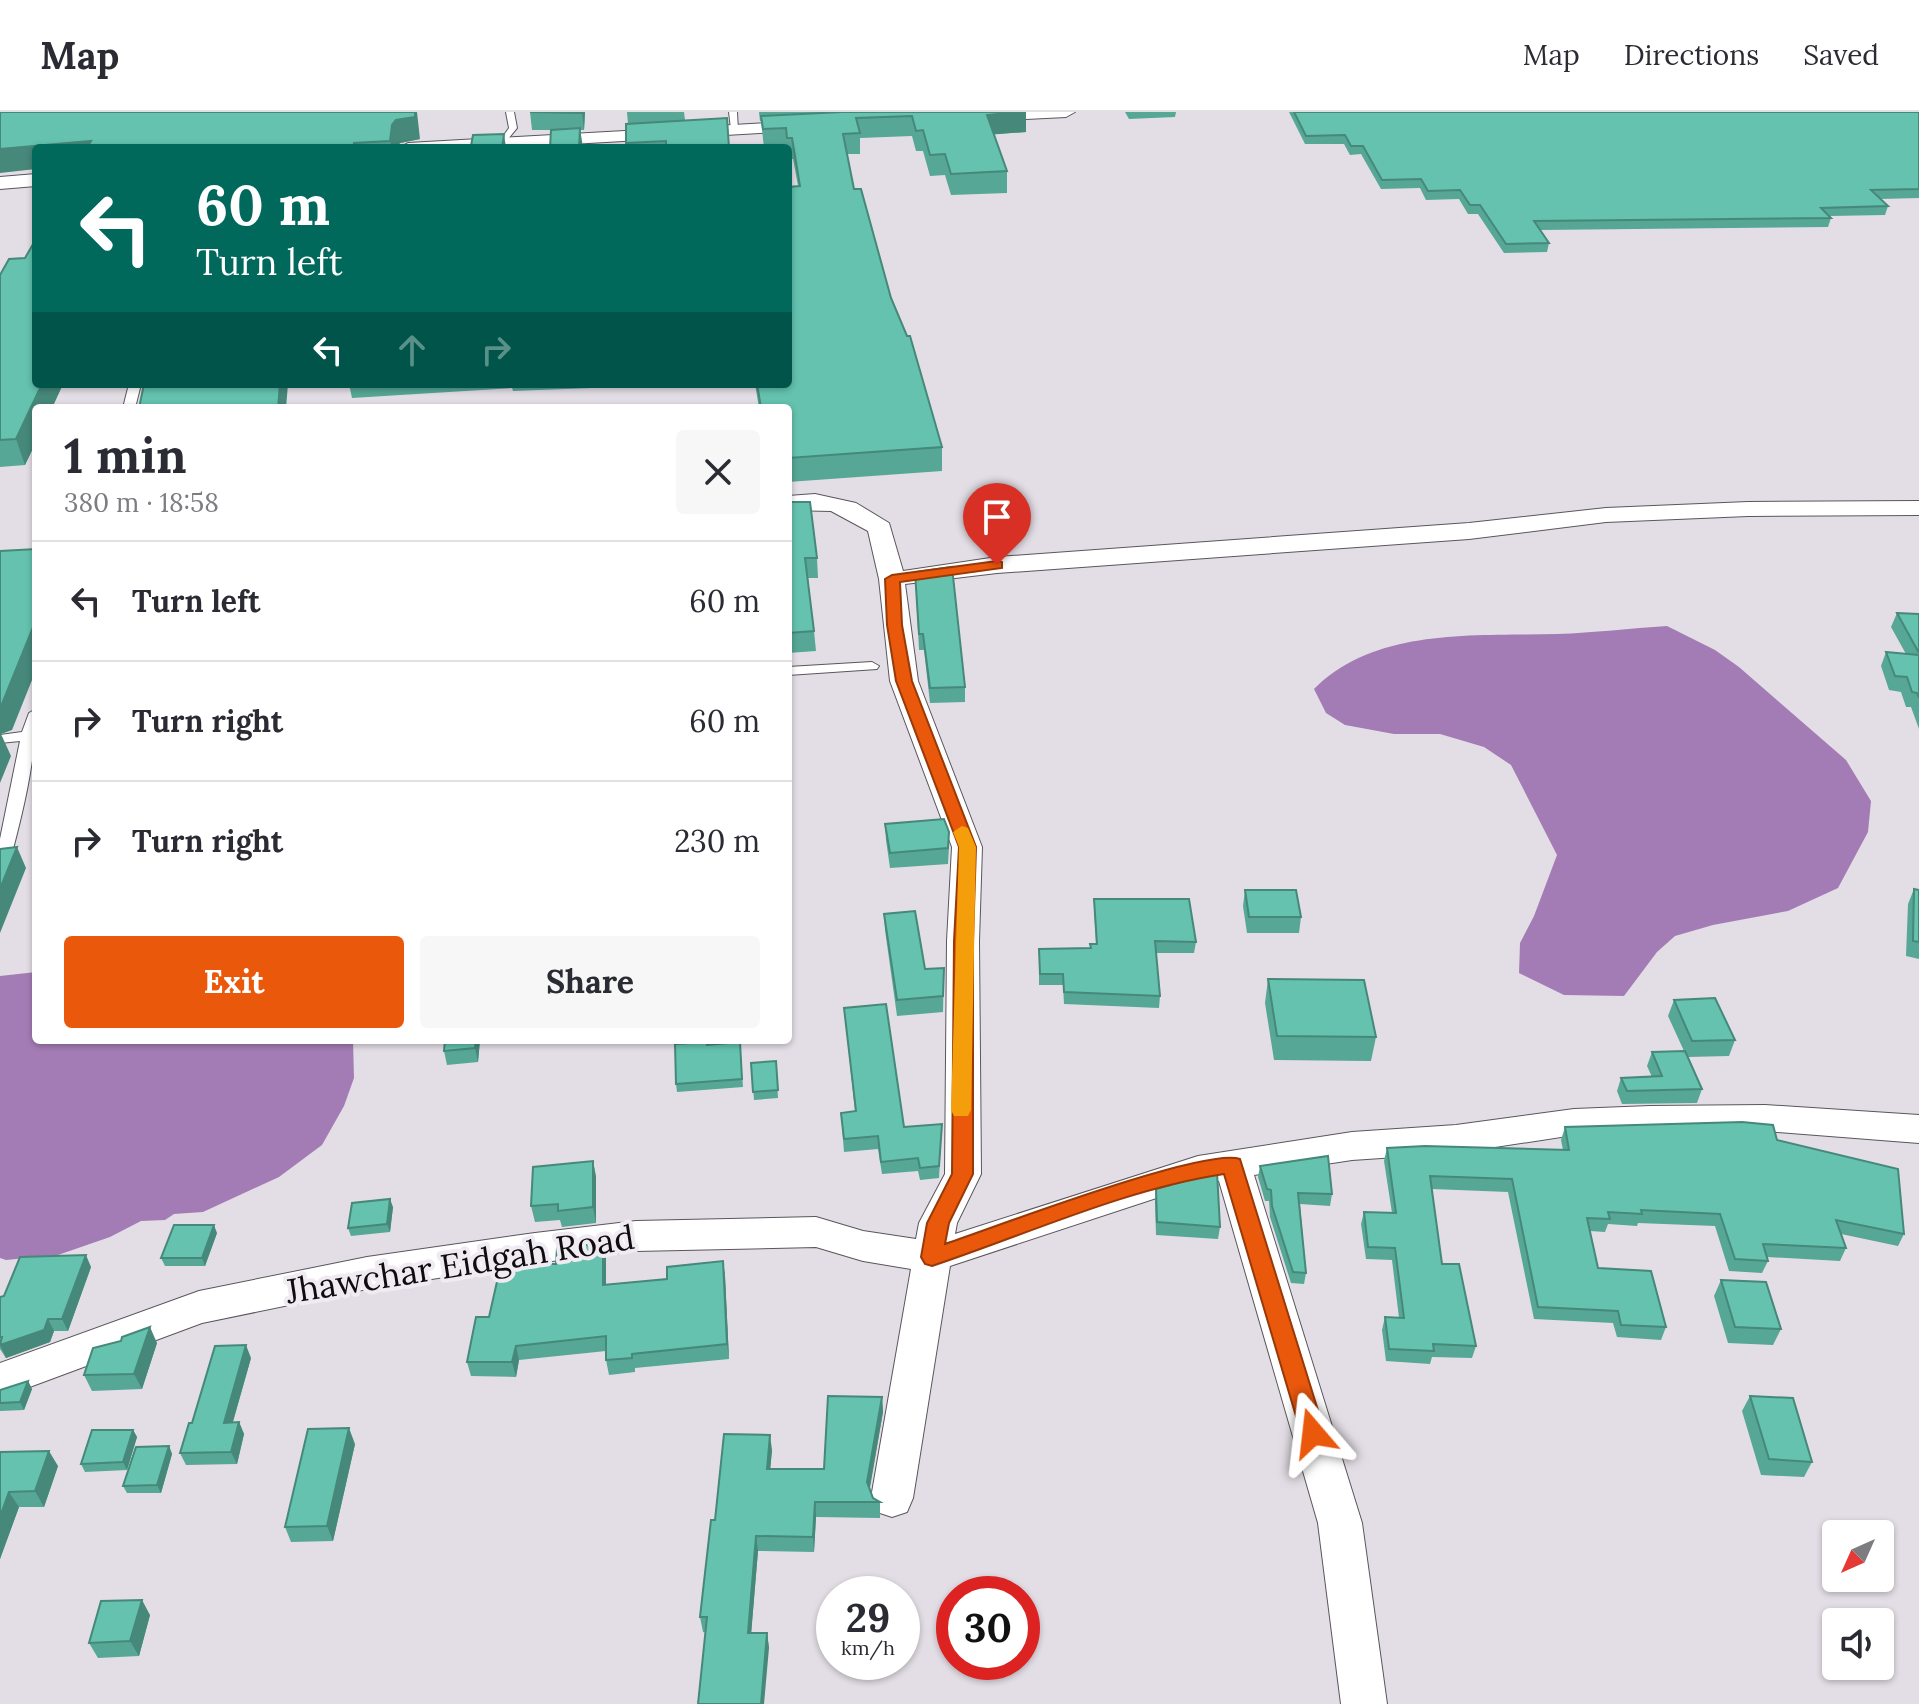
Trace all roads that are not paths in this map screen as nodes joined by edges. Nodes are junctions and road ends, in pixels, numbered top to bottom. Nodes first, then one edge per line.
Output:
1 (510, 112) edge
2 (1035, 112) edge
3 (1066, 112) edge
4 (975, 117) edge
5 (734, 120) edge
6 (824, 125) edge
7 (503, 142) junction
8 (471, 144) edge
9 (32, 180) edge
10 (0, 183) edge
11 (792, 503) edge
12 (1919, 508) edge
13 (892, 579) junction
14 (872, 666) dead end
15 (792, 671) edge
16 (32, 735) edge
17 (0, 739) edge
18 (0, 868) edge
19 (1919, 1129) edge
20 (1232, 1164) junction
21 (932, 1257) junction
22 (0, 1381) edge
23 (892, 1498) dead end
24 (1364, 1704) edge

1 - 7 lane
2 - 3 street
2 - 4 street
5 - 6 street
5 - 7 street
7 - 8 street
9 - 10 street
11 - 13 street
12 - 13 street
13 - 21 street
14 - 15 lane
16 - 17 lane
16 - 18 lane
19 - 20 street
20 - 21 street
20 - 24 street
21 - 22 street, Jhawchar Eidgah Road
21 - 23 street

